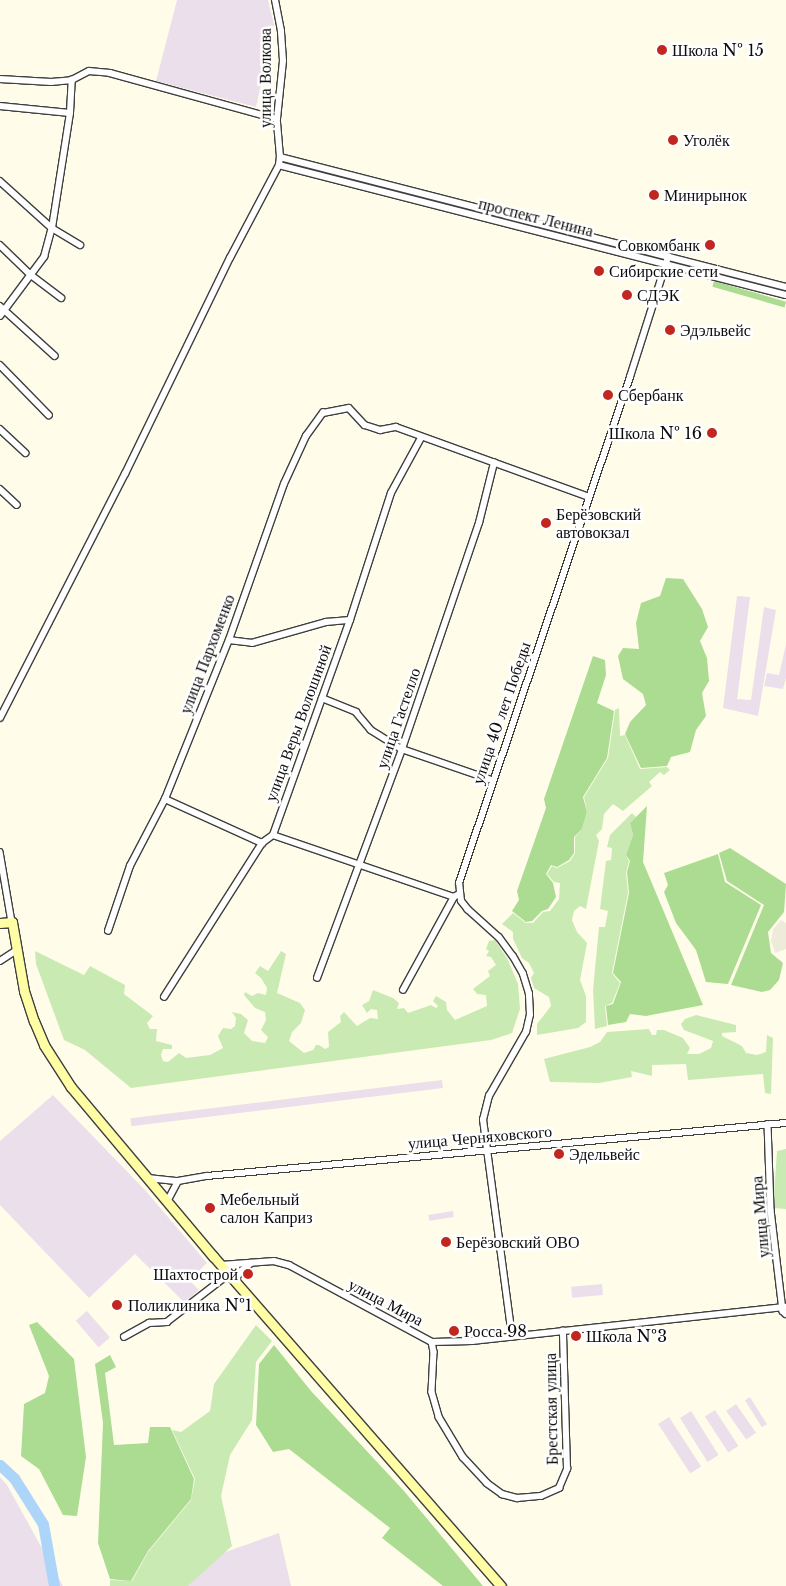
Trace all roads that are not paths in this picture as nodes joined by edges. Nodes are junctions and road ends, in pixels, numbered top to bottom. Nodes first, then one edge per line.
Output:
1 (275, 0) edge
2 (0, 79) edge
3 (72, 80) junction
4 (0, 106) edge
5 (70, 113) junction
6 (277, 120) junction
7 (280, 157) junction
8 (279, 165) junction
9 (0, 181) edge
10 (52, 228) junction
11 (0, 245) edge
12 (80, 245) dead end
13 (668, 257) junction
14 (665, 264) junction
15 (31, 275) junction
16 (786, 287) edge
17 (786, 295) edge
18 (60, 298) dead end
19 (2, 308) edge
20 (0, 316) edge
21 (55, 356) dead end
22 (0, 365) edge
23 (49, 415) dead end
24 (0, 429) edge
25 (421, 438) junction
26 (26, 453) dead end
27 (494, 463) junction
28 (0, 489) edge
29 (589, 497) junction
30 (18, 505) dead end
31 (350, 620) junction
32 (228, 640) junction
33 (322, 698) junction
34 (0, 718) edge
35 (402, 749) junction
36 (492, 780) junction
37 (165, 799) junction
38 (273, 835) junction
39 (262, 843) junction
40 (0, 852) edge
41 (360, 865) junction
42 (456, 896) junction
43 (12, 922) junction
44 (0, 924) edge
45 (108, 931) dead end
46 (17, 950) junction
47 (0, 961) edge
48 (317, 978) dead end
49 (403, 990) dead end
50 (164, 998) dead end
51 (786, 1123) edge
52 (768, 1124) junction
53 (487, 1150) junction
54 (148, 1178) junction
55 (178, 1181) junction
56 (168, 1200) junction
57 (252, 1262) junction
58 (221, 1265) junction
59 (232, 1278) junction
60 (784, 1307) edge
61 (786, 1314) edge
62 (563, 1331) junction
63 (512, 1337) junction
64 (124, 1338) dead end
65 (432, 1342) junction
66 (501, 1586) edge

1 - 6 street, улица Волкова
2 - 3 street
3 - 5 street
3 - 6 street
4 - 5 street
5 - 10 street
6 - 7 street, улица Волкова
7 - 8 street, улица Волкова
7 - 13 street, проспект Ленина
8 - 14 street, проспект Ленина
8 - 34 street
9 - 10 street
10 - 12 street
10 - 15 street
11 - 15 street
13 - 14 street, улица 40 лет Победы
13 - 16 street, проспект Ленина
14 - 17 street, проспект Ленина
14 - 29 street, улица 40 лет Победы
15 - 18 street
15 - 19 street
19 - 20 street
19 - 21 street
22 - 23 street
24 - 26 street
25 - 27 street
25 - 31 street, улица Веры Волошиной
25 - 32 street, улица Пархоменко
27 - 29 street
27 - 35 street, улица Гастелло
28 - 30 street
29 - 36 street, улица 40 лет Победы
31 - 32 street
31 - 33 street, улица Веры Волошиной
32 - 37 street, улица Пархоменко
33 - 35 street
33 - 38 street, улица Веры Волошиной
35 - 36 street
35 - 41 street, улица Гастелло
36 - 42 street, улица 40 лет Победы
37 - 39 street
37 - 45 street, улица Пархоменко
38 - 39 street
38 - 41 street
39 - 50 street
40 - 43 street
41 - 42 street
41 - 48 street, улица Гастелло
42 - 49 street, улица 40 лет Победы
42 - 53 street
43 - 44 main road
43 - 46 main road
46 - 47 street
46 - 54 main road
51 - 52 street, улица Черняховского
52 - 53 street, улица Черняховского
52 - 60 street, улица Мира
53 - 55 street, улица Черняховского
53 - 63 street
54 - 55 street, улица Черняховского
54 - 56 main road
55 - 56 street
56 - 58 main road
57 - 58 street, улица Мира
57 - 59 street
57 - 65 street, улица Мира
58 - 59 main road
59 - 64 street
59 - 66 main road
60 - 61 street
60 - 62 street, улица Мира
62 - 63 street, улица Мира
62 - 65 street, Брестская улица
63 - 65 street, улица Мира

